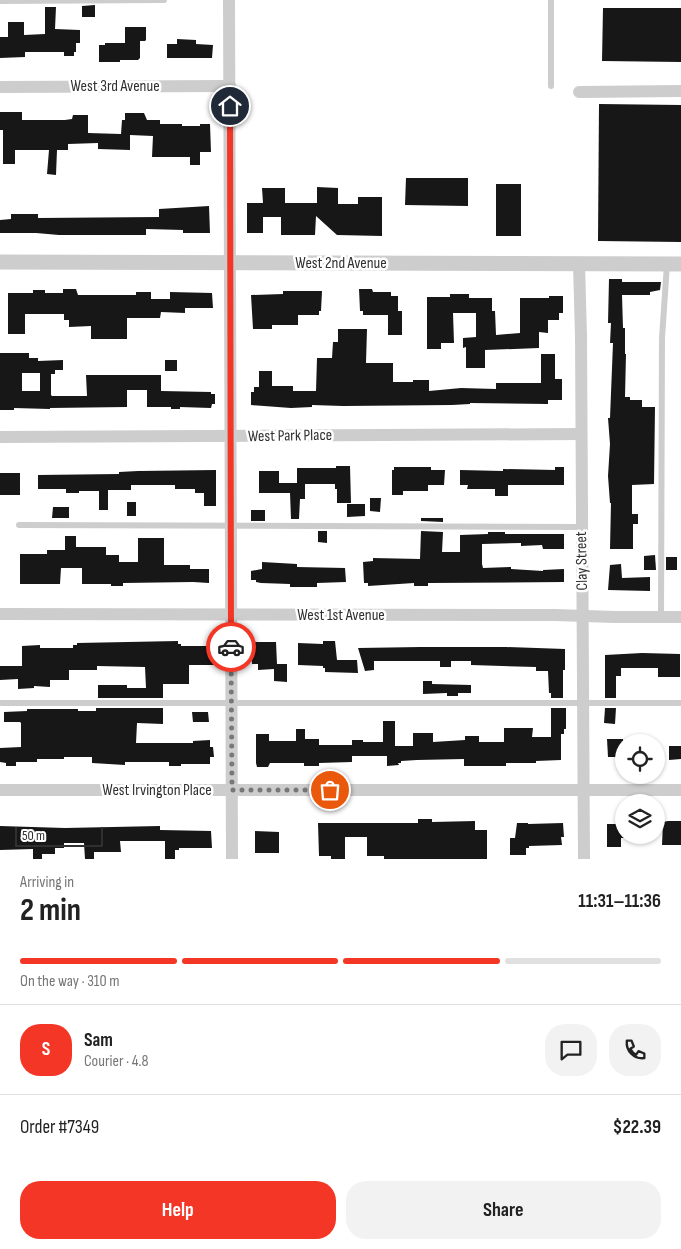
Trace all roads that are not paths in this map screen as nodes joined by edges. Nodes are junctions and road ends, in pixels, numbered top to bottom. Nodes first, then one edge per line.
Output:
1 (164, 0) edge
2 (229, 0) edge
3 (552, 0) edge
4 (0, 1) edge
5 (230, 86) junction
6 (552, 86) dead end
7 (0, 87) edge
8 (681, 91) edge
9 (579, 92) dead end
10 (0, 262) edge
11 (230, 262) junction
12 (579, 264) junction
13 (674, 264) edge
14 (581, 434) junction
15 (232, 437) junction
16 (0, 438) edge
17 (19, 525) dead end
18 (231, 525) junction
19 (582, 527) junction
20 (0, 614) edge
21 (231, 615) junction
22 (582, 616) junction
23 (661, 617) junction
24 (681, 617) edge
25 (231, 702) junction
26 (583, 703) junction
27 (681, 703) edge
28 (0, 704) edge
29 (0, 790) edge
30 (232, 790) junction
31 (584, 790) junction
32 (681, 790) edge
33 (232, 859) edge
34 (584, 859) edge

1 - 4 lane
2 - 5 street
3 - 6 lane
5 - 7 street, West 3rd Avenue
5 - 11 street
8 - 9 street
10 - 11 street, West 2nd Avenue
11 - 12 street, West 2nd Avenue
11 - 15 street
12 - 13 street, West 2nd Avenue
12 - 14 street, Clay Street
13 - 23 lane
14 - 15 street, West Park Place
14 - 19 street, Clay Street
15 - 16 street, West Park Place
15 - 18 street
17 - 18 lane
18 - 19 lane
18 - 21 street
19 - 22 street, Clay Street
20 - 21 street, West 1st Avenue
21 - 22 street, West 1st Avenue
21 - 25 street
22 - 23 street, West 1st Avenue
22 - 26 street, Clay Street
23 - 24 street, West 1st Avenue
25 - 26 lane
25 - 28 lane
25 - 30 street
26 - 27 lane
26 - 31 street, Clay Street
29 - 30 street, West Irvington Place
30 - 31 street, West Irvington Place
30 - 33 street
31 - 32 street, West Irvington Place
31 - 34 street, Clay Street

